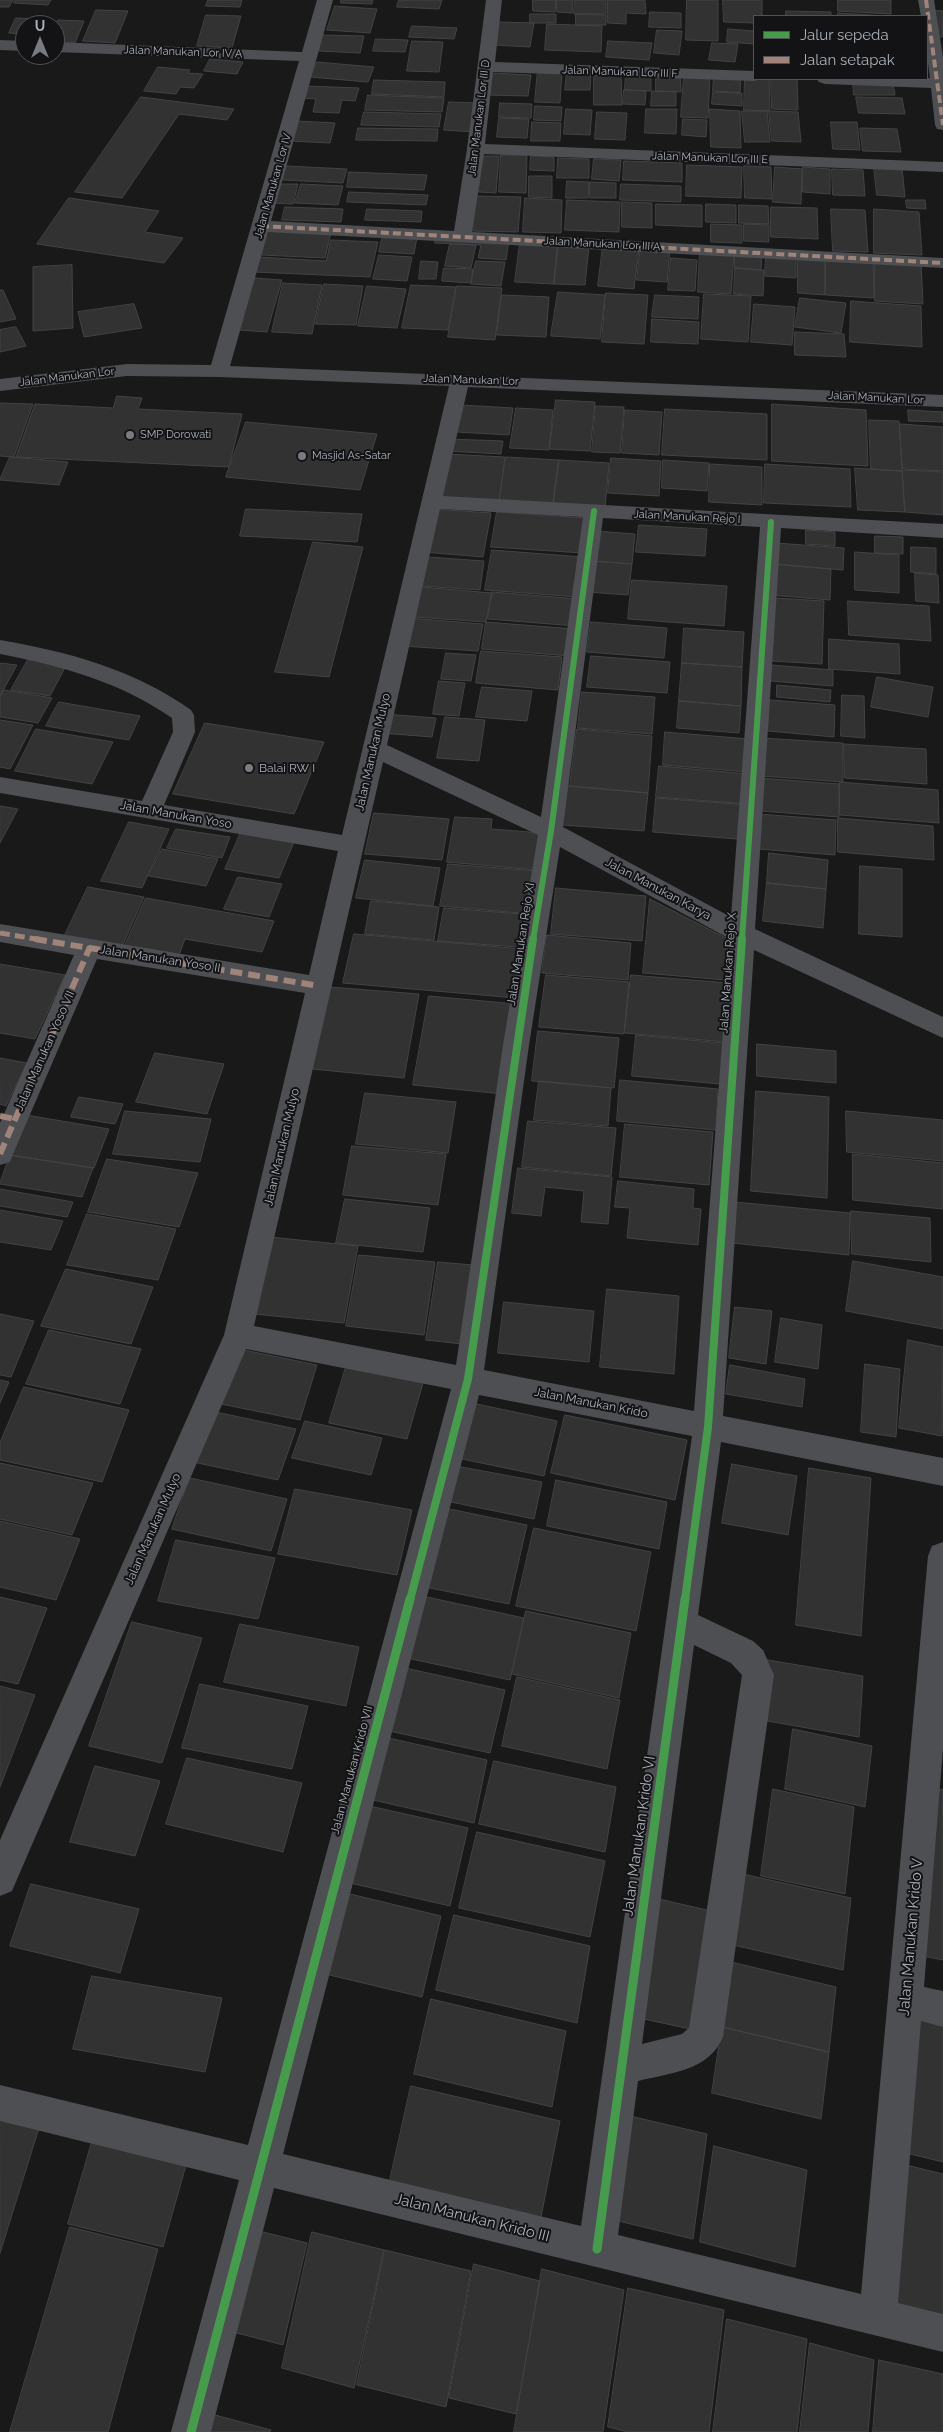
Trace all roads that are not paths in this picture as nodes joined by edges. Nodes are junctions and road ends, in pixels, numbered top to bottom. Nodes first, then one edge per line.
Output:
1 (326, 0) edge
2 (494, 0) edge
3 (926, 0) edge
4 (0, 45) edge
5 (15, 46) edge
6 (65, 47) edge
7 (310, 58) junction
8 (486, 67) junction
9 (753, 76) edge
10 (854, 80) edge
11 (941, 83) edge
12 (943, 126) edge
13 (476, 149) junction
14 (943, 167) edge
15 (261, 226) junction
16 (462, 237) junction
17 (943, 262) edge
18 (219, 371) junction
19 (460, 380) junction
20 (0, 385) edge
21 (943, 401) edge
22 (431, 502) junction
23 (594, 511) junction
24 (771, 522) junction
25 (943, 531) edge
26 (0, 647) edge
27 (374, 749) junction
28 (0, 785) edge
29 (149, 811) junction
30 (551, 831) junction
31 (352, 845) junction
32 (0, 932) edge
33 (742, 934) junction
34 (90, 948) junction
35 (319, 986) junction
36 (943, 1028) edge
37 (8, 1117) edge
38 (0, 1154) edge
39 (238, 1335) junction
40 (468, 1379) junction
41 (708, 1426) junction
42 (943, 1472) edge
43 (943, 1556) edge
44 (683, 1624) junction
45 (935, 1743) edge
46 (7, 1843) edge
47 (0, 1879) edge
48 (906, 2000) junction
49 (943, 2009) edge
50 (621, 2068) junction
51 (0, 2102) edge
52 (259, 2166) junction
53 (597, 2248) junction
54 (878, 2318) junction
55 (943, 2333) edge
56 (191, 2432) edge

1 - 7 street, Jalan Manukan Lor IV
2 - 8 street, Jalan Manukan Lor III D
3 - 11 street
4 - 5 street
6 - 7 street, Jalan Manukan Lor IV A
7 - 15 street, Jalan Manukan Lor IV
8 - 9 street, Jalan Manukan Lor III F
8 - 13 street, Jalan Manukan Lor III D
10 - 11 street
11 - 12 street
13 - 14 street, Jalan Manukan Lor III E
13 - 16 street, Jalan Manukan Lor III D
15 - 16 street, Jalan Manukan Lor III A
15 - 18 street, Jalan Manukan Lor IV
16 - 17 street, Jalan Manukan Lor III A
18 - 19 street, Jalan Manukan Lor
18 - 20 street, Jalan Manukan Lor
19 - 21 street, Jalan Manukan Lor
19 - 22 street, Jalan Manukan Mulyo
22 - 23 street, Jalan Manukan Rejo I
22 - 27 street, Jalan Manukan Mulyo
23 - 24 street, Jalan Manukan Rejo I
23 - 30 street, Jalan Manukan Rejo XI
24 - 25 street, Jalan Manukan Rejo I
24 - 33 street, Jalan Manukan Rejo X
26 - 29 street
27 - 30 street, Jalan Manukan Karya
27 - 31 street, Jalan Manukan Mulyo
28 - 29 street, Jalan Manukan Yoso
29 - 31 street, Jalan Manukan Yoso
30 - 33 street, Jalan Manukan Karya
30 - 40 street, Jalan Manukan Rejo XI
31 - 35 street, Jalan Manukan Mulyo
32 - 34 street, Jalan Manukan Yoso II
33 - 36 street, Jalan Manukan Karya
33 - 41 street, Jalan Manukan Rejo X
34 - 35 street, Jalan Manukan Yoso II
34 - 37 street, Jalan Manukan Yoso VII
35 - 39 street, Jalan Manukan Mulyo
37 - 38 street, Jalan Manukan Yoso VII
39 - 40 street, Jalan Manukan Krido
39 - 46 street, Jalan Manukan Mulyo
40 - 41 street, Jalan Manukan Krido
40 - 52 street, Jalan Manukan Krido VII
41 - 42 street, Jalan Manukan Krido
41 - 44 street, Jalan Manukan Krido VI
43 - 45 street, Jalan Manukan Krido V
44 - 50 street, Jalan Manukan Krido VI
44 - 50 street
45 - 48 street, Jalan Manukan Krido V
46 - 47 street, Jalan Manukan Mulyo
48 - 49 street
48 - 54 street, Jalan Manukan Krido V
50 - 53 street, Jalan Manukan Krido VI
51 - 52 street, Jalan Manukan Krido III
52 - 53 street, Jalan Manukan Krido III
52 - 56 street, Jalan Manukan Krido VII
53 - 54 street, Jalan Manukan Krido III
54 - 55 street, Jalan Manukan Krido III

